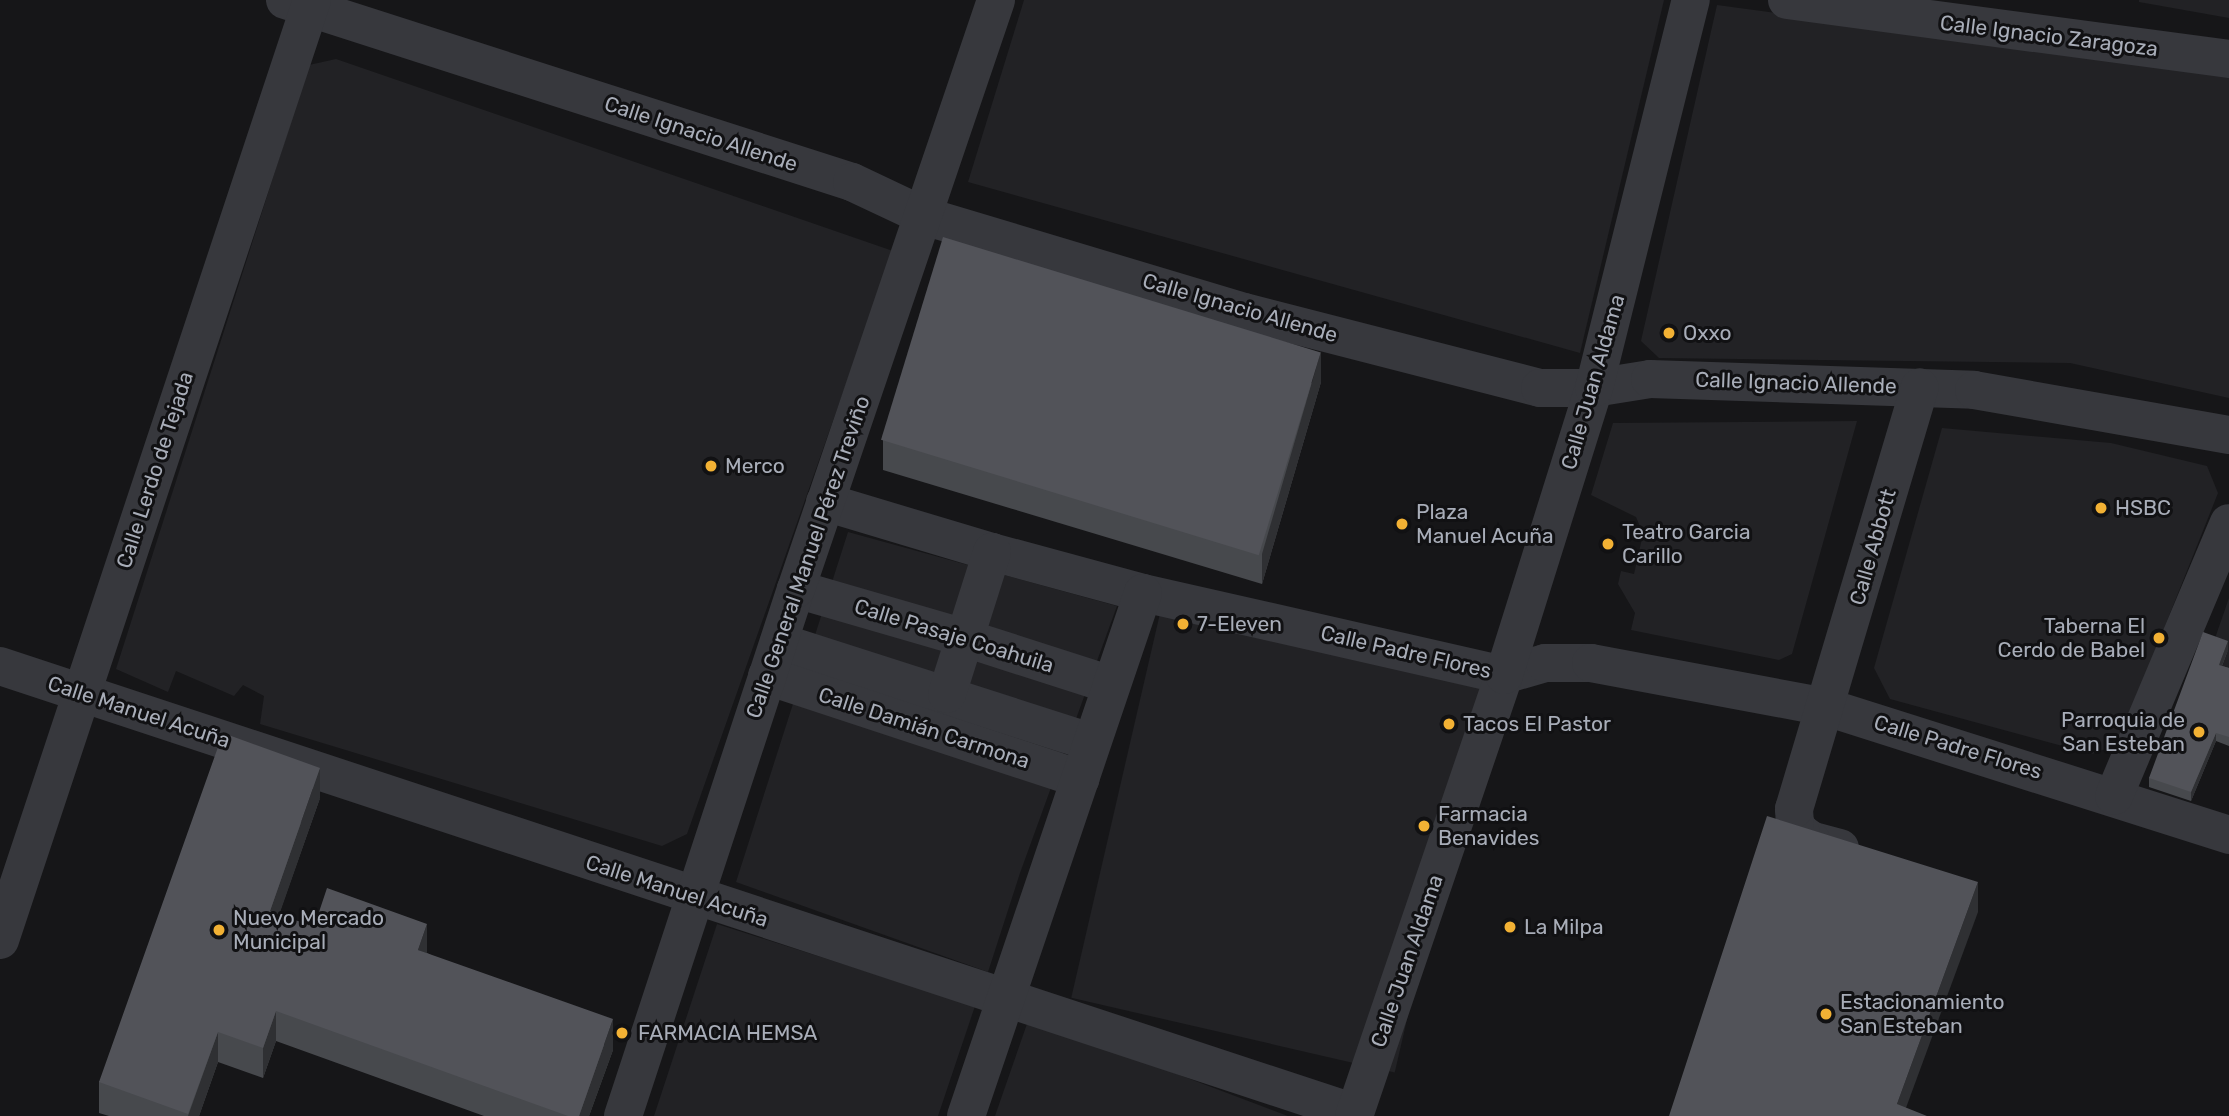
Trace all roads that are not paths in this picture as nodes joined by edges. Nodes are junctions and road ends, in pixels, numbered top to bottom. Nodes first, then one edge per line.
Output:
1 (996, 0) edge
2 (1691, 0) edge
3 (1787, 0) edge
4 (302, 3) edge
5 (2229, 60) edge
6 (924, 216) junction
7 (1920, 387) junction
8 (1594, 388) junction
9 (2229, 435) edge
10 (825, 502) junction
11 (2229, 523) edge
12 (992, 552) junction
13 (796, 589) junction
14 (1143, 593) junction
15 (965, 638) junction
16 (773, 659) junction
17 (0, 666) edge
18 (1504, 675) junction
19 (1111, 685) junction
20 (81, 693) junction
21 (947, 694) junction
22 (1826, 707) junction
23 (1091, 742) junction
24 (1080, 779) junction
25 (2114, 796) junction
26 (2229, 835) edge
27 (1875, 858) edge
28 (696, 897) junction
29 (0, 940) edge
30 (1007, 1000) junction
31 (1355, 1114) edge
32 (623, 1116) edge
33 (966, 1116) edge

1 - 6 street, Calle General Manuel Pérez Treviño
2 - 8 street, Calle Juan Aldama
3 - 5 street, Calle Ignacio Zaragoza
4 - 6 street, Calle Ignacio Allende
4 - 20 street, Calle Lerdo de Tejada
6 - 8 street, Calle Ignacio Allende
6 - 10 street, Calle General Manuel Pérez Treviño
7 - 8 street, Calle Ignacio Allende
7 - 9 street, Calle Ignacio Allende
7 - 22 street, Calle Abbott
8 - 18 street, Calle Juan Aldama
10 - 12 street, Calle Padre Flores
10 - 13 street, Calle General Manuel Pérez Treviño
11 - 25 street
12 - 14 street, Calle Padre Flores
12 - 15 street
13 - 15 street, Calle Pasaje Coahuila
13 - 16 street, Calle General Manuel Pérez Treviño
14 - 18 street, Calle Padre Flores
14 - 19 street
15 - 19 street, Calle Pasaje Coahuila
15 - 21 street
16 - 21 street
16 - 24 street, Calle Damián Carmona
16 - 28 street, Calle General Manuel Pérez Treviño
17 - 20 street, Calle Manuel Acuña
18 - 22 street, Calle Padre Flores
18 - 31 street, Calle Juan Aldama
19 - 23 street
20 - 28 street, Calle Manuel Acuña
20 - 29 street, Calle Lerdo de Tejada
21 - 23 street
22 - 25 street, Calle Padre Flores
22 - 27 street, Calle Abbott
23 - 24 street
24 - 30 street
25 - 26 street, Calle Padre Flores
28 - 30 street, Calle Manuel Acuña
28 - 32 street, Calle General Manuel Pérez Treviño
30 - 31 street, Calle Manuel Acuña
30 - 33 street

